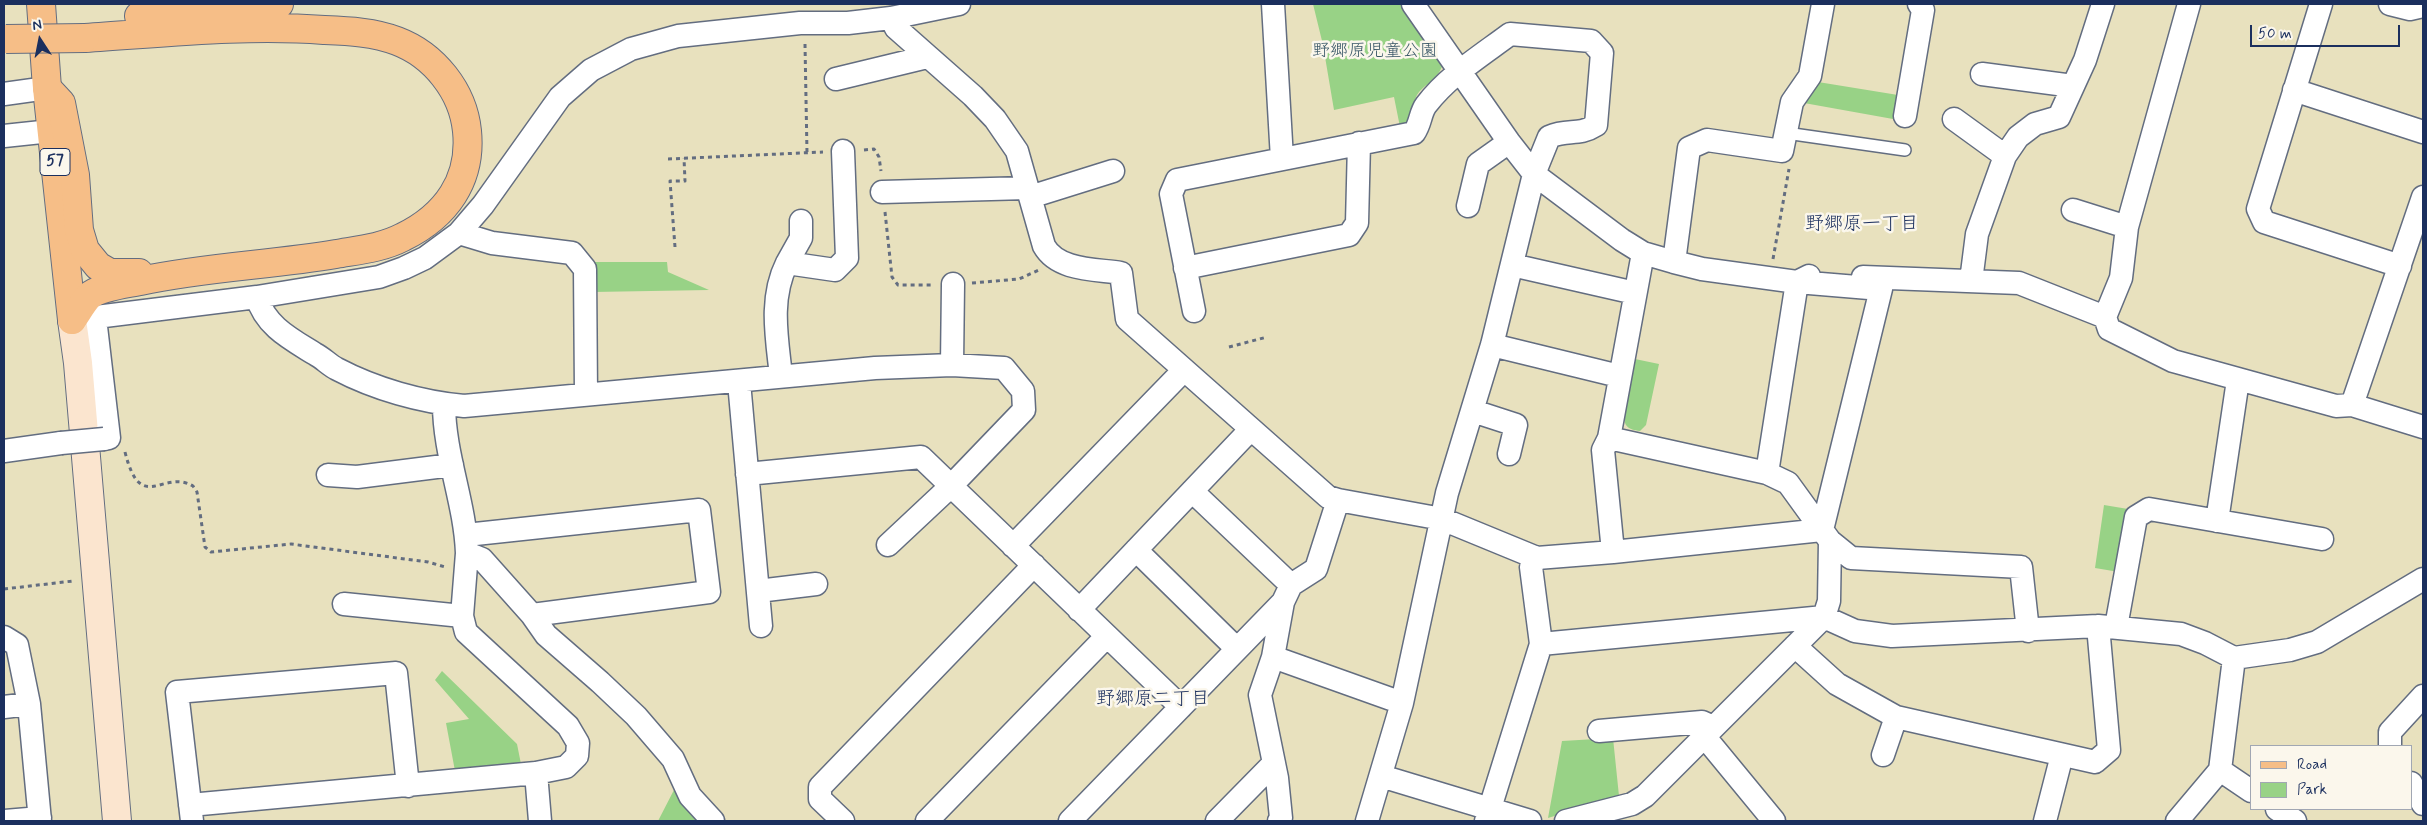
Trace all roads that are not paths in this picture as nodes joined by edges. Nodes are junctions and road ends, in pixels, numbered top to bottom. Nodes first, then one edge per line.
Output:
1 (41, 4) edge
2 (279, 4) edge
3 (959, 4) edge
4 (1273, 4) edge
5 (1823, 4) edge
6 (1919, 4) edge
7 (2103, 4) edge
8 (2189, 4) edge
9 (2322, 4) edge
10 (2390, 4) edge
11 (2423, 6) edge
12 (1421, 7) edge
13 (815, 17) edge
14 (891, 18) junction
15 (83, 30) junction
16 (4, 34) edge
17 (927, 57) junction
18 (1461, 70) junction
19 (1982, 74) dead end
20 (836, 79) dead end
21 (2073, 86) junction
22 (47, 88) junction
23 (2294, 90) junction
24 (4, 94) edge
25 (1905, 116) dead end
26 (1954, 119) dead end
27 (51, 131) junction
28 (2423, 132) edge
29 (4, 136) edge
30 (1509, 142) junction
31 (1784, 142) junction
32 (1359, 143) junction
33 (1905, 150) dead end
34 (843, 151) road end
35 (2005, 156) junction
36 (1282, 159) junction
37 (1113, 171) dead end
38 (1534, 174) junction
39 (882, 192) road end
40 (1029, 192) junction
41 (2423, 197) edge
42 (1468, 206) dead end
43 (2072, 210) dead end
44 (800, 221) dead end
45 (2127, 227) junction
46 (459, 233) junction
47 (1643, 253) junction
48 (1674, 262) junction
49 (787, 263) junction
50 (1512, 264) junction
51 (2400, 266) junction
52 (1186, 268) junction
53 (180, 273) junction
54 (1971, 281) junction
55 (1797, 282) junction
56 (953, 284) road end
57 (1635, 293) junction
58 (257, 297) junction
59 (1194, 311) dead end
60 (2105, 317) junction
61 (83, 319) junction
62 (1492, 345) junction
63 (952, 365) junction
64 (1184, 370) junction
65 (781, 376) junction
66 (1619, 376) junction
67 (2238, 380) junction
68 (738, 382) junction
69 (586, 394) junction
70 (444, 404) junction
71 (2352, 405) junction
72 (1473, 411) junction
73 (2423, 427) edge
74 (1251, 429) junction
75 (1609, 438) junction
76 (4, 451) edge
77 (1509, 454) dead end
78 (452, 465) junction
79 (1766, 473) junction
80 (747, 474) junction
81 (328, 475) dead end
82 (951, 486) junction
83 (1192, 491) junction
84 (1338, 500) junction
85 (1442, 519) junction
86 (2217, 521) junction
87 (1826, 535) junction
88 (2322, 539) dead end
89 (467, 544) junction
90 (888, 545) dead end
91 (1014, 546) junction
92 (1136, 550) junction
93 (1613, 552) junction
94 (1537, 558) junction
95 (1034, 566) junction
96 (2423, 579) edge
97 (816, 584) dead end
98 (758, 591) junction
99 (1287, 594) junction
100 (344, 604) dead end
101 (1079, 610) junction
102 (532, 615) junction
103 (462, 616) junction
104 (1824, 617) junction
105 (761, 626) dead end
106 (2107, 626) junction
107 (2028, 631) junction
108 (1107, 636) junction
109 (4, 637) edge
110 (1541, 644) junction
111 (1795, 646) junction
112 (1237, 649) junction
113 (1273, 657) junction
114 (2234, 658) junction
115 (2423, 696) edge
116 (1402, 703) junction
117 (29, 704) junction
118 (4, 707) edge
119 (1181, 707) junction
120 (1896, 717) junction
121 (1599, 731) dead end
122 (1709, 731) junction
123 (2390, 745) edge
124 (1883, 755) dead end
125 (2062, 755) junction
126 (1274, 763) junction
127 (2220, 770) junction
128 (536, 773) junction
129 (1381, 776) junction
130 (2412, 785) edge
131 (408, 786) junction
132 (2250, 790) edge
133 (2423, 804) edge
134 (2278, 810) edge
135 (1637, 812) edge
136 (191, 813) edge
137 (1488, 815) edge
138 (40, 820) edge
139 (4, 821) edge
140 (117, 821) edge
141 (540, 821) edge
142 (713, 821) edge
143 (843, 821) edge
144 (926, 821) edge
145 (1070, 821) edge
146 (1217, 821) edge
147 (1279, 821) edge
148 (1367, 821) edge
149 (1530, 821) edge
150 (1566, 821) edge
151 (1774, 821) edge
152 (2045, 821) edge
153 (2177, 821) edge
154 (2295, 821) edge

1 - 22 main road, 57
2 - 15 main road
3 - 14 street
4 - 36 street
5 - 31 street
6 - 25 street
7 - 21 street
8 - 45 street
9 - 23 street
10 - 11 street
12 - 18 street
13 - 14 street
13 - 46 street
14 - 17 street
15 - 16 main road
15 - 53 main road
17 - 20 street
17 - 40 street
18 - 30 street
18 - 32 street
18 - 38 street
19 - 21 street
21 - 35 street
22 - 24 street
22 - 27 main road, 57
22 - 53 main road
23 - 28 street
23 - 51 street
26 - 35 street
27 - 29 street
27 - 61 main road, 57
30 - 38 street
30 - 42 street
31 - 33 lane
31 - 48 street
32 - 36 street
32 - 52 street
34 - 49 street
35 - 54 street
36 - 52 street
37 - 40 street
38 - 47 street
38 - 50 street
39 - 40 street
40 - 64 street
41 - 51 street
43 - 45 street
44 - 49 street
45 - 60 street
46 - 58 street
46 - 69 street
47 - 48 street
47 - 57 street
48 - 55 street
49 - 65 street
50 - 57 street
50 - 62 street
51 - 71 street
52 - 59 street
53 - 61 main road
54 - 55 street
54 - 60 street
55 - 79 street
55 - 87 street
56 - 63 street
57 - 66 street
58 - 61 street
58 - 70 street
60 - 67 street
61 - 76 street, bridge
61 - 140 street
62 - 66 street
62 - 72 street
63 - 65 street
63 - 82 street
64 - 74 street
64 - 91 street
65 - 68 street
66 - 75 street
67 - 71 street
67 - 86 street
68 - 69 street
68 - 80 street
69 - 70 street
70 - 78 street
71 - 73 street
72 - 77 street
72 - 85 street
74 - 83 street
74 - 84 street
75 - 79 street
75 - 93 street
78 - 81 street
78 - 89 street
79 - 87 street
80 - 82 street
80 - 98 street
82 - 90 street
82 - 91 street
83 - 92 street
83 - 99 street
84 - 85 street
84 - 99 street
85 - 94 street
85 - 116 street
86 - 88 street
86 - 106 street
87 - 93 street
87 - 104 street
87 - 107 street
89 - 102 street
89 - 102 street
89 - 103 street
91 - 95 street
92 - 101 street
92 - 112 street
93 - 94 street
94 - 110 street
95 - 101 street
95 - 143 street
96 - 114 street
97 - 98 street
98 - 105 street
99 - 112 street
99 - 113 street
100 - 103 street
101 - 108 street
102 - 142 street
103 - 128 street
104 - 107 street
104 - 110 street
104 - 111 street
106 - 107 street
106 - 114 street
106 - 125 street
108 - 119 street
108 - 144 street
109 - 117 street
110 - 137 street
111 - 120 street
111 - 122 street
112 - 119 street
113 - 116 street
113 - 126 street
114 - 127 street
115 - 123 street
116 - 129 street
117 - 118 street
117 - 138 street
119 - 145 street
120 - 124 street
120 - 125 street
121 - 122 street
122 - 135 street
122 - 151 street
125 - 152 street
126 - 146 street
126 - 147 street
127 - 132 street
127 - 153 street
128 - 131 street
128 - 141 street
129 - 137 street
129 - 148 street
130 - 133 street
131 - 136 street
131 - 136 street
134 - 154 street
135 - 150 street
137 - 149 street
138 - 139 street

